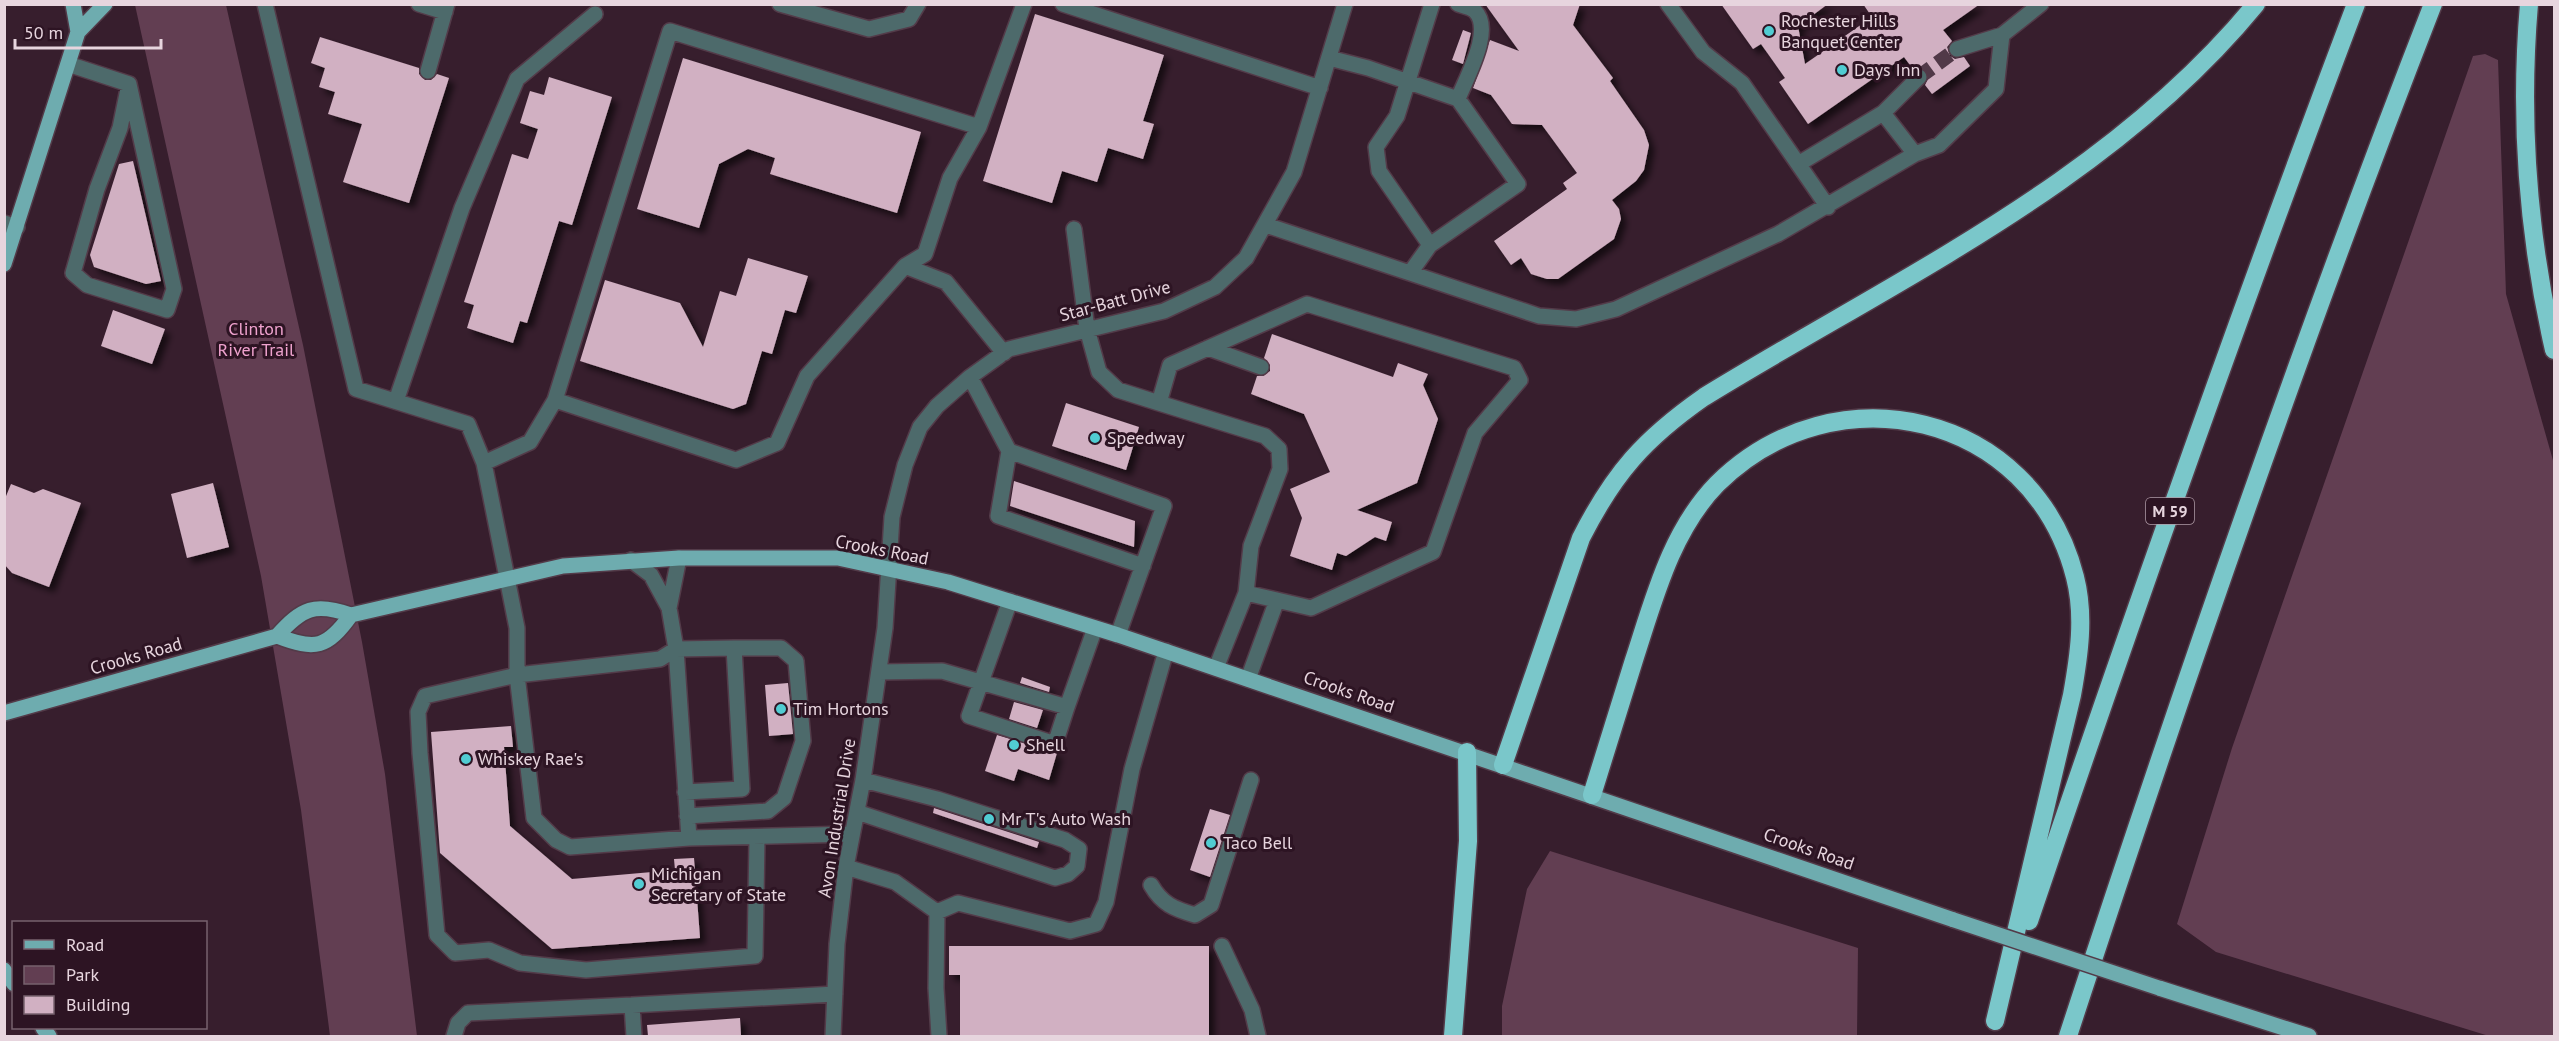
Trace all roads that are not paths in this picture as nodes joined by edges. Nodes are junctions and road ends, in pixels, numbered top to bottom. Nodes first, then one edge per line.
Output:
1 (73, 4) edge
2 (105, 4) edge
3 (264, 4) edge
4 (419, 4) edge
5 (780, 4) edge
6 (918, 4) edge
7 (1024, 4) edge
8 (1062, 4) edge
9 (1345, 4) edge
10 (1432, 4) edge
11 (1458, 4) edge
12 (1668, 4) edge
13 (2041, 4) edge
14 (2256, 4) edge
15 (2356, 4) edge
16 (2433, 4) edge
17 (2529, 4) edge
18 (446, 8) edge
19 (596, 14) dead end
20 (78, 32) junction
21 (2002, 35) junction
22 (1957, 49) tunnel mouth
23 (1329, 58) junction
24 (68, 64) junction
25 (428, 71) dead end
26 (1919, 77) tunnel mouth
27 (1408, 82) junction
28 (129, 84) junction
29 (1320, 87) junction
30 (1458, 99) junction
31 (1883, 113) junction
32 (979, 126) junction
33 (1915, 154) junction
34 (1800, 163) junction
35 (1828, 207) junction
36 (11, 225) edge
37 (1266, 225) junction
38 (1074, 229) dead end
39 (1430, 245) junction
40 (4, 264) edge
41 (905, 266) junction
42 (1410, 273) junction
43 (1087, 329) junction
44 (1208, 348) junction
45 (2554, 350) edge
46 (1004, 353) junction
47 (1261, 367) dead end
48 (970, 376) junction
49 (555, 400) junction
50 (396, 401) junction
51 (1159, 403) junction
52 (1009, 451) junction
53 (484, 464) junction
54 (679, 558) junction
55 (631, 560) junction
56 (1143, 566) junction
57 (890, 570) junction
58 (506, 580) junction
59 (1246, 593) junction
60 (1277, 600) junction
61 (1010, 601) junction
62 (669, 608) junction
63 (351, 615) junction
64 (1095, 628) junction
65 (1118, 635) junction
66 (277, 636) junction
67 (734, 648) junction
68 (676, 649) junction
69 (1166, 651) junction
70 (1216, 668) junction
71 (879, 672) junction
72 (517, 675) junction
73 (1248, 679) junction
74 (981, 682) junction
75 (1067, 707) junction
76 (4, 713) edge
77 (1467, 752) junction
78 (1503, 765) junction
79 (863, 780) junction
80 (1251, 780) dead end
81 (685, 792) junction
82 (1592, 795) junction
83 (857, 812) junction
84 (687, 816) junction
85 (852, 834) junction
86 (758, 837) junction
87 (689, 838) junction
88 (846, 867) junction
89 (1151, 885) dead end
90 (937, 912) junction
91 (2107, 915) junction
92 (1222, 946) dead end
93 (835, 994) junction
94 (632, 1005) junction
95 (1993, 1029) edge
96 (454, 1036) edge
97 (634, 1036) edge
98 (833, 1036) edge
99 (939, 1036) edge
100 (1258, 1036) edge
101 (1453, 1036) edge
102 (2068, 1036) edge
103 (2080, 1036) edge
104 (2309, 1036) edge

1 - 20 main road
2 - 20 main road
3 - 50 street
4 - 18 street
5 - 6 street
7 - 32 street
8 - 29 street
9 - 23 street, Star-Batt Drive
10 - 27 street
11 - 30 street
12 - 34 street
13 - 21 street
14 - 78 highway
15 - 95 highway, M 59
16 - 91 highway
17 - 45 highway
18 - 25 street
19 - 50 street
20 - 24 main road
21 - 22 street
21 - 33 street
23 - 27 street
23 - 29 street, Star-Batt Drive
24 - 28 street
24 - 36 main road
26 - 31 street
27 - 30 street
27 - 39 street
28 - 28 street
29 - 37 street, Star-Batt Drive
30 - 39 street
31 - 33 street
31 - 34 street
32 - 41 street
32 - 49 street
33 - 35 street
34 - 35 street
35 - 42 street
36 - 40 main road
37 - 42 street
37 - 43 street, Star-Batt Drive
38 - 43 street
39 - 42 street
41 - 46 street
41 - 49 street
43 - 46 street, Star-Batt Drive
43 - 51 street
44 - 47 street
44 - 51 street
44 - 60 street
46 - 48 street, Star-Batt Drive
48 - 52 street
48 - 57 street, Star-Batt Drive
49 - 53 street
50 - 53 street
51 - 59 street
52 - 56 street
52 - 56 street
53 - 58 street
54 - 55 main road, Crooks Road
54 - 57 main road, Crooks Road
54 - 62 street
55 - 58 main road, Crooks Road
55 - 62 street
56 - 65 street
57 - 61 main road, Crooks Road
57 - 71 street, Avon Industrial Drive
58 - 63 main road, Crooks Road
58 - 72 street
59 - 60 street
59 - 70 street
60 - 73 street
61 - 64 main road, Crooks Road
61 - 74 street
62 - 68 street
63 - 66 main road, Crooks Road
63 - 66 main road
64 - 65 main road, Crooks Road
64 - 75 street
65 - 69 main road, Crooks Road
66 - 76 main road, Crooks Road
67 - 68 street
67 - 81 street
67 - 84 street
68 - 72 street
68 - 81 street
69 - 70 main road, Crooks Road
69 - 90 street
70 - 73 main road, Crooks Road
71 - 74 street
71 - 79 street, Avon Industrial Drive
72 - 86 street
72 - 87 street
73 - 77 main road, Crooks Road
74 - 75 street
74 - 75 street
77 - 78 main road, Crooks Road
77 - 101 highway
78 - 82 main road, Crooks Road
79 - 83 street, Avon Industrial Drive
79 - 83 street
80 - 89 street
81 - 84 street
82 - 95 highway
82 - 104 main road, Crooks Road, bridge
83 - 85 street, Avon Industrial Drive
84 - 87 street
85 - 86 street
85 - 88 street, Avon Industrial Drive
86 - 87 street
88 - 90 street
88 - 93 street, Avon Industrial Drive
90 - 99 street
91 - 102 highway
91 - 103 highway
92 - 100 street
93 - 94 street
93 - 98 street, Avon Industrial Drive
94 - 96 street
94 - 97 street

